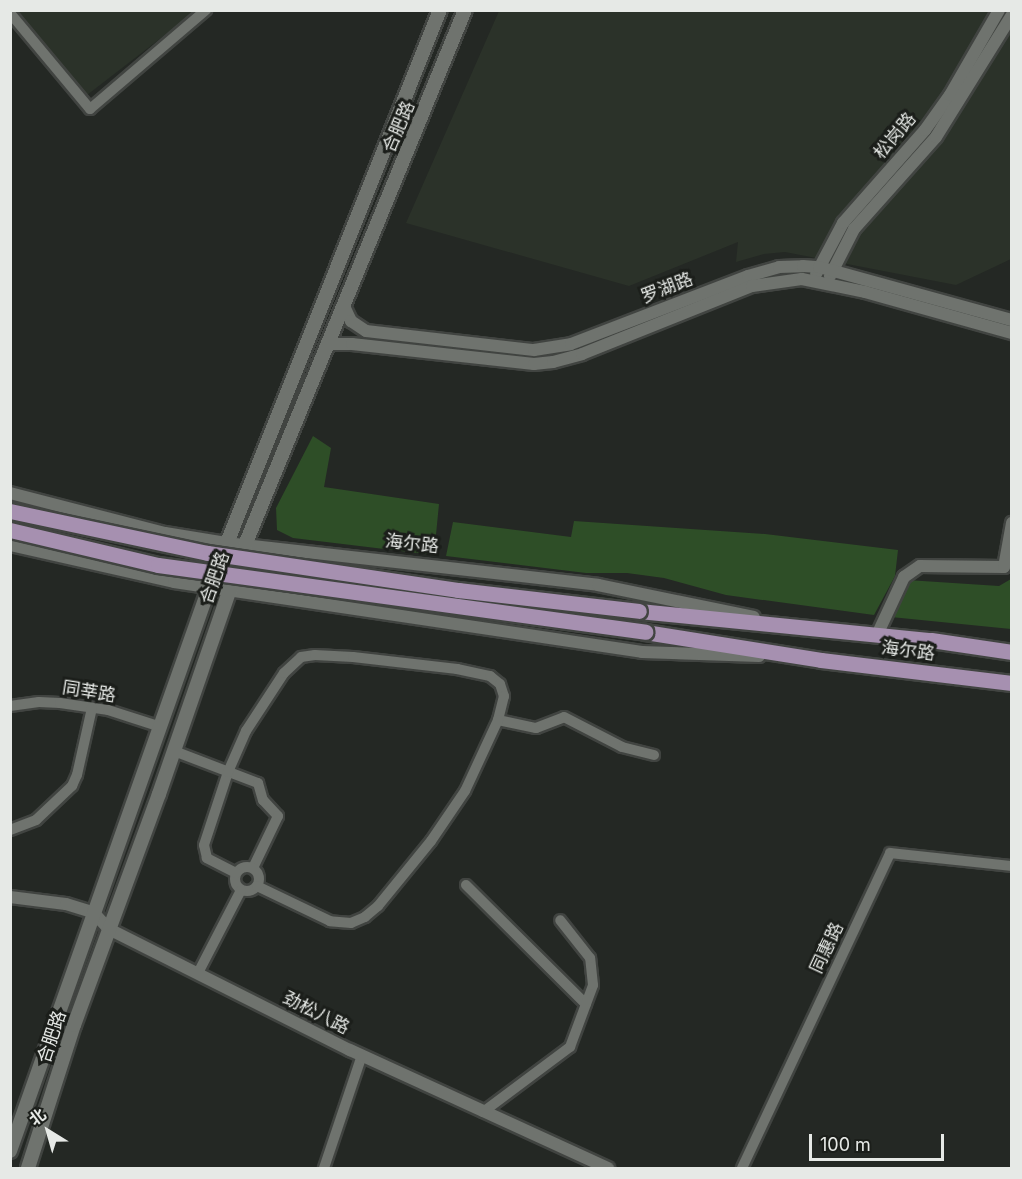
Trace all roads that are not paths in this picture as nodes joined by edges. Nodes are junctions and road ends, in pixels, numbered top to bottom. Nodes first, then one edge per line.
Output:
1 (206, 10) edge
2 (441, 10) edge
3 (465, 10) edge
4 (999, 10) edge
5 (10, 13) edge
6 (1011, 15) edge
7 (819, 267) junction
8 (830, 277) junction
9 (815, 280) junction
10 (344, 306) junction
11 (1011, 320) edge
12 (1011, 333) edge
13 (328, 344) junction
14 (10, 494) edge
15 (10, 511) edge
16 (1011, 523) edge
17 (10, 530) edge
18 (226, 543) junction
19 (10, 545) edge
20 (245, 545) junction
21 (209, 588) junction
22 (229, 591) junction
23 (811, 628) junction
24 (877, 635) junction
25 (931, 640) junction
26 (1011, 641) edge
27 (1011, 652) edge
28 (800, 657) junction
29 (925, 672) junction
30 (1011, 683) edge
31 (1011, 695) edge
32 (10, 706) edge
33 (92, 708) junction
34 (498, 720) junction
35 (161, 726) junction
36 (174, 751) junction
37 (654, 755) dead end
38 (228, 772) junction
39 (10, 830) edge
40 (1011, 866) edge
41 (253, 868) junction
42 (236, 873) junction
43 (466, 885) dead end
44 (257, 886) junction
45 (242, 890) junction
46 (10, 897) edge
47 (93, 912) junction
48 (560, 920) dead end
49 (109, 929) junction
50 (198, 973) junction
51 (586, 1004) junction
52 (362, 1056) junction
53 (483, 1112) junction
54 (10, 1151) edge
55 (28, 1168) edge
56 (324, 1168) edge
57 (608, 1168) edge
58 (742, 1168) edge

1 - 5 street
2 - 18 main road, 合肥路
3 - 10 main road, 合肥路
4 - 7 street, 松岗路
6 - 8 street, 松岗路
7 - 8 street, 罗湖路
7 - 9 street, 松岗路
7 - 10 street, 罗湖路
8 - 9 street
8 - 11 street, 罗湖路
8 - 12 street
9 - 13 street
10 - 13 main road, 合肥路
13 - 20 main road, 合肥路
14 - 18 street, 海尔路
15 - 23 main road, 海尔路, bridge
16 - 24 street
17 - 28 main road, 海尔路, bridge
18 - 20 street, 海尔路
18 - 21 main road, 合肥路
19 - 21 street, 海尔路
20 - 22 main road, 合肥路
20 - 23 street, 海尔路
21 - 22 street, 海尔路
21 - 35 main road, 合肥路
22 - 28 street, 海尔路
22 - 36 main road, 合肥路
23 - 24 main road, 海尔路
24 - 25 main road, 海尔路
25 - 26 main road
25 - 27 main road, 海尔路
28 - 29 main road, 海尔路
29 - 30 main road, 海尔路
29 - 31 main road
32 - 33 street, 同莘路
33 - 35 street, 同莘路
33 - 39 street
34 - 37 street
34 - 38 street
34 - 44 street
35 - 47 main road, 合肥路
36 - 38 street
36 - 49 main road, 合肥路
38 - 41 street
38 - 42 street
40 - 58 street, 同惠路
41 - 42 street
41 - 44 street
42 - 45 street
43 - 51 street
44 - 45 street
45 - 50 street
46 - 47 street
47 - 49 street, 劲松八路
47 - 54 main road, 合肥路
48 - 51 street
49 - 50 street, 劲松八路
49 - 55 main road, 合肥路
50 - 52 street, 劲松八路
51 - 53 street
52 - 53 street, 劲松八路
52 - 56 street
53 - 57 street, 劲松八路

